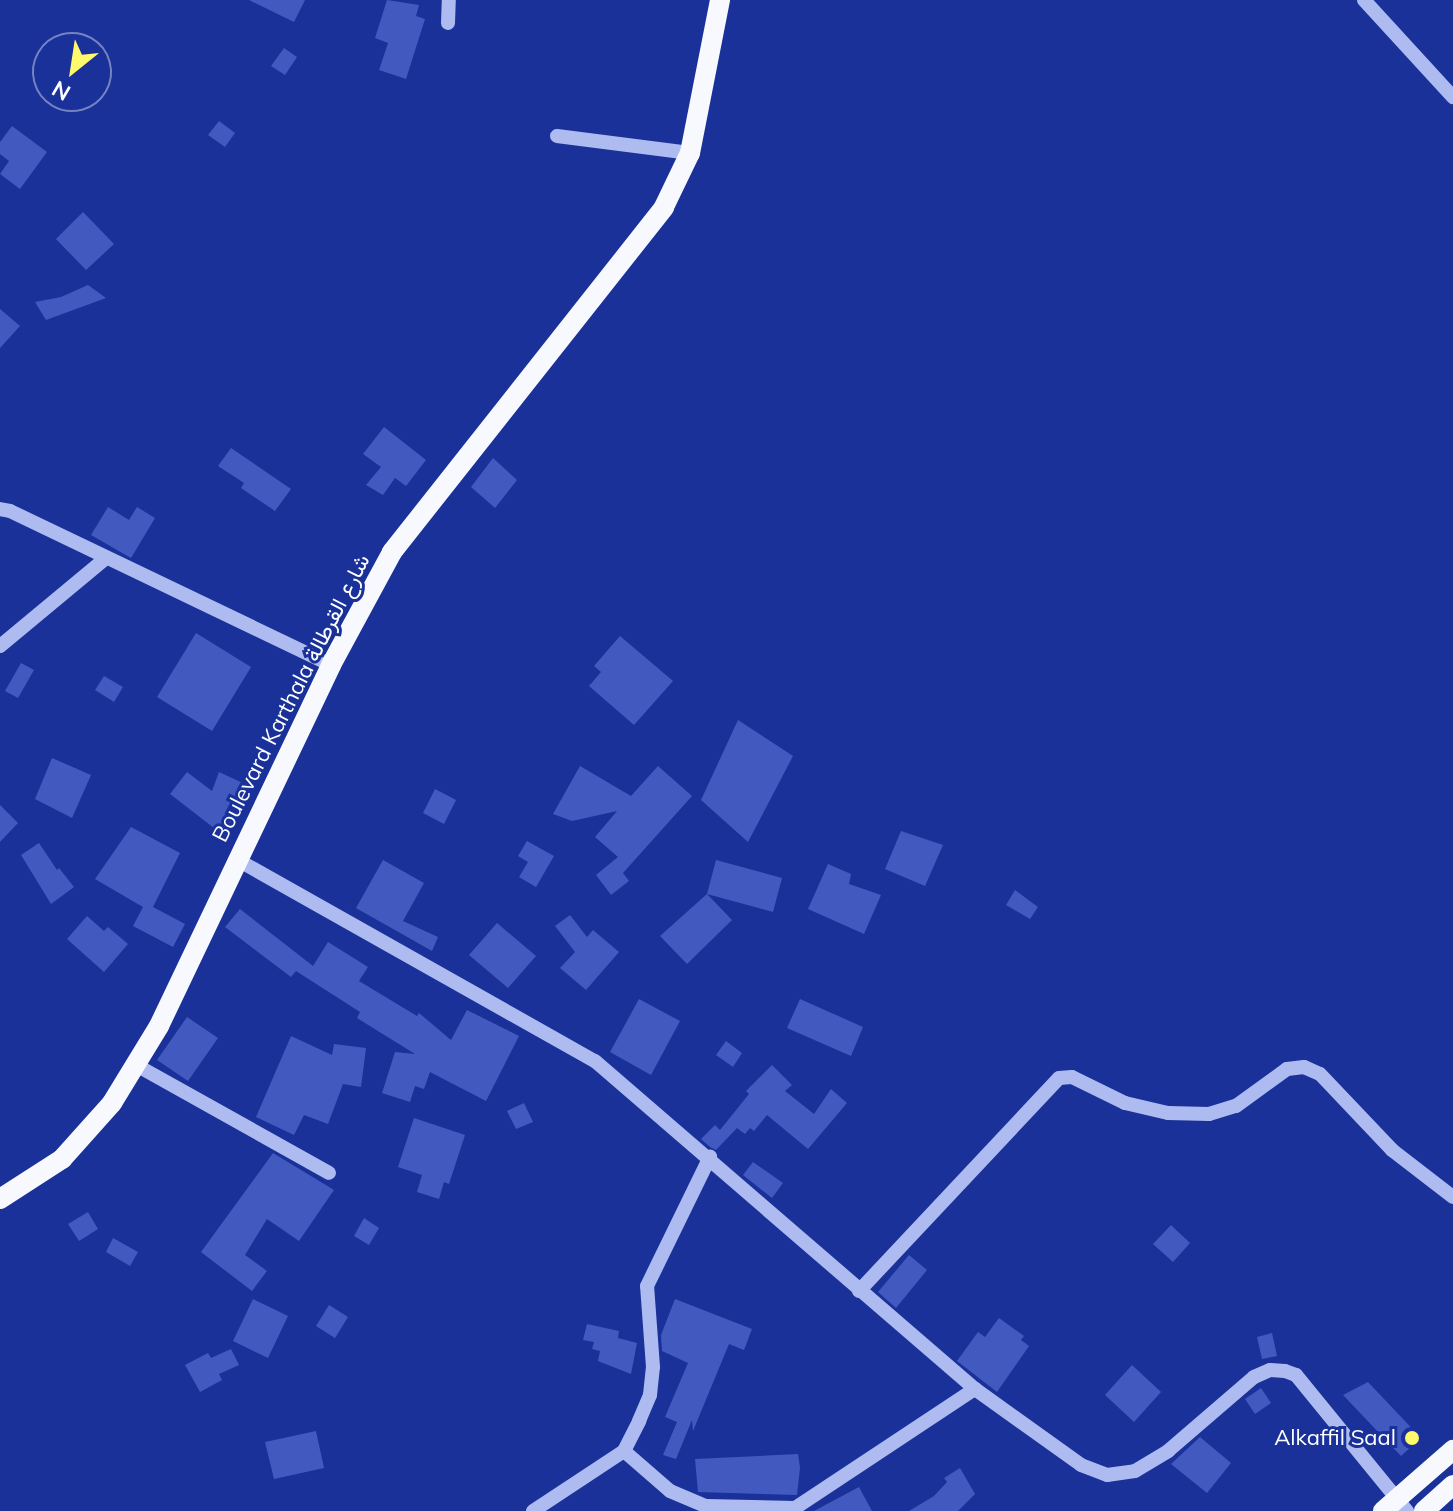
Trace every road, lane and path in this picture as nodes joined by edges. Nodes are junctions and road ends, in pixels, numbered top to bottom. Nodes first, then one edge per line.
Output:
1 (449, 0) edge
2 (720, 0) edge
3 (1364, 0) edge
4 (448, 23) dead end
5 (1453, 97) edge
6 (557, 136) dead end
7 (690, 153) junction
8 (0, 509) edge
9 (106, 558) junction
10 (0, 646) edge
11 (331, 665) junction
12 (236, 859) junction
13 (136, 1065) junction
14 (710, 1157) junction
15 (329, 1173) dead end
16 (1453, 1197) edge
17 (0, 1199) edge
18 (859, 1291) junction
19 (975, 1389) junction
20 (1453, 1450) edge
21 (624, 1451) junction
22 (1453, 1485) edge
23 (1395, 1507) edge
24 (533, 1511) edge
25 (1424, 1511) edge

1 - 4 street
2 - 7 main road, Boulevard Karthala شارع القرطالة
3 - 5 street
6 - 7 street
7 - 11 main road, Boulevard Karthala شارع القرطالة
8 - 9 street
9 - 10 street
9 - 11 street
11 - 12 main road, Boulevard Karthala شارع القرطالة
12 - 13 main road, Boulevard Karthala شارع القرطالة
12 - 14 street
13 - 15 street
13 - 17 main road, Boulevard Karthala شارع القرطالة
14 - 18 street
14 - 21 street
16 - 18 street
18 - 19 street
19 - 21 street
19 - 23 street
20 - 23 main road
21 - 24 street
22 - 25 main road

